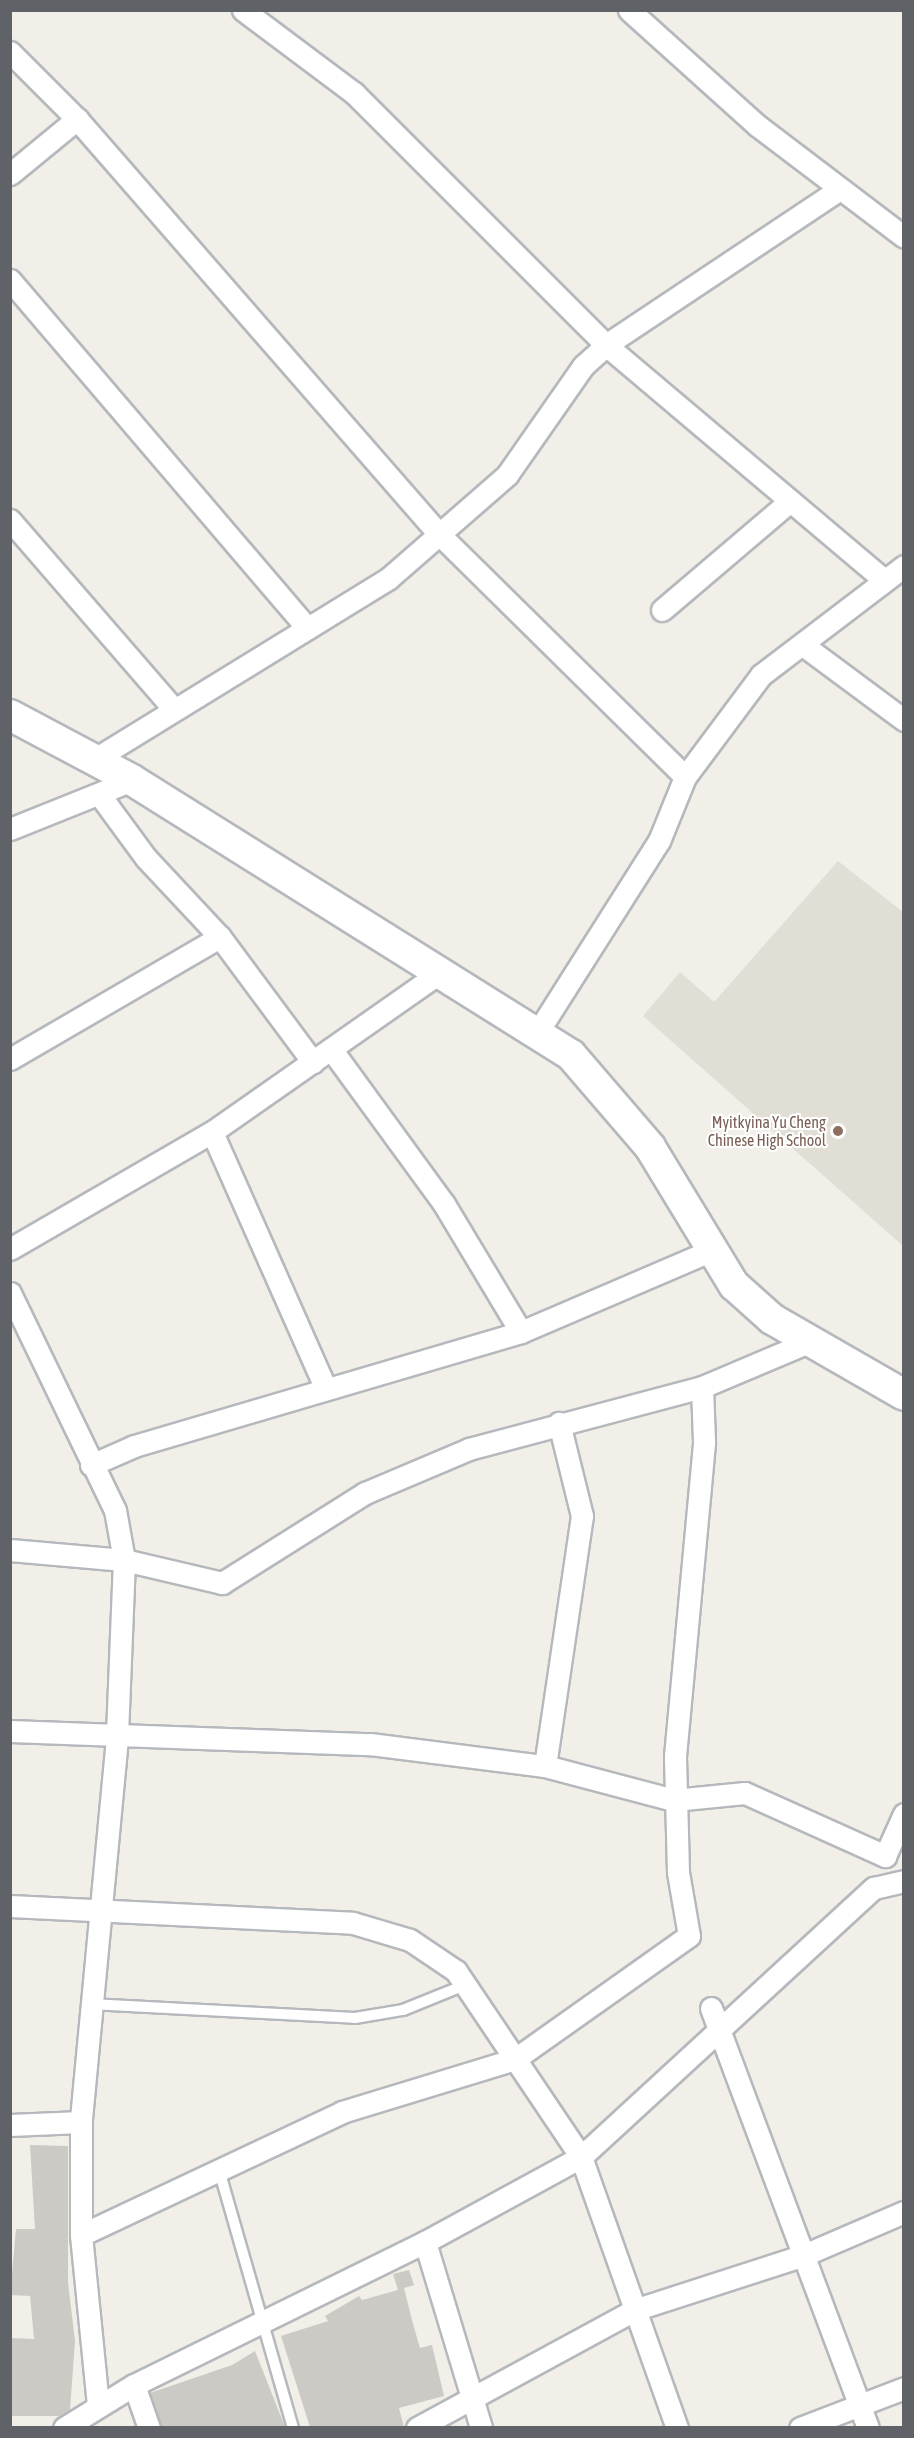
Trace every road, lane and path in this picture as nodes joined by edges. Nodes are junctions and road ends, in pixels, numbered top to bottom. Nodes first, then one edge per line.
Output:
1 (243, 10) edge
2 (629, 10) edge
3 (10, 52) edge
4 (77, 119) junction
5 (10, 174) edge
6 (840, 189) junction
7 (903, 237) edge
8 (10, 279) edge
9 (606, 345) junction
10 (790, 501) junction
11 (10, 520) edge
12 (438, 533) junction
13 (903, 566) edge
14 (884, 580) junction
15 (662, 610) dead end
16 (307, 628) junction
17 (802, 645) junction
18 (174, 709) junction
19 (10, 715) edge
20 (903, 720) edge
21 (95, 759) junction
22 (685, 777) junction
23 (132, 780) junction
24 (99, 794) junction
25 (10, 829) edge
26 (220, 937) junction
27 (439, 973) junction
28 (537, 1033) junction
29 (331, 1049) junction
30 (10, 1059) edge
31 (313, 1062) junction
32 (212, 1132) junction
33 (10, 1249) edge
34 (712, 1250) junction
35 (10, 1293) edge
36 (521, 1332) junction
37 (811, 1341) junction
38 (702, 1387) junction
39 (326, 1389) junction
40 (903, 1395) edge
41 (560, 1423) junction
42 (90, 1466) junction
43 (10, 1550) edge
44 (124, 1560) junction
45 (10, 1731) edge
46 (117, 1738) junction
47 (545, 1766) junction
48 (674, 1800) junction
49 (903, 1814) edge
50 (903, 1881) edge
51 (10, 1906) edge
52 (99, 1908) junction
53 (465, 1985) junction
54 (90, 2004) junction
55 (716, 2017) junction
56 (515, 2059) junction
57 (81, 2122) junction
58 (10, 2125) edge
59 (581, 2157) junction
60 (219, 2170) junction
61 (903, 2212) edge
62 (81, 2235) junction
63 (425, 2242) junction
64 (804, 2255) junction
65 (634, 2310) junction
66 (260, 2324) junction
67 (134, 2385) junction
68 (903, 2388) edge
69 (472, 2397) junction
70 (98, 2406) junction
71 (860, 2406) junction
72 (64, 2427) edge
73 (149, 2427) edge
74 (293, 2427) edge
75 (417, 2427) edge
76 (481, 2427) edge
77 (677, 2427) edge
78 (800, 2427) edge
79 (868, 2427) edge

1 - 9 street
2 - 6 street
3 - 4 street
4 - 5 street
4 - 12 street
6 - 7 street
6 - 9 street
8 - 16 street
9 - 10 street
9 - 12 street
10 - 14 street
10 - 15 street
11 - 18 street
12 - 16 street
12 - 22 street
13 - 14 street
14 - 17 street
16 - 18 street
17 - 20 street
17 - 22 street
18 - 21 street
19 - 21 street
21 - 23 street
22 - 28 street
23 - 24 street
23 - 27 street
24 - 25 street
24 - 26 street
26 - 30 street
26 - 31 street
27 - 28 street
27 - 29 street
28 - 34 street
29 - 31 street
29 - 36 street
31 - 32 street
32 - 33 street
32 - 39 street
34 - 36 street
34 - 37 street
35 - 42 street
36 - 39 street
37 - 38 street
37 - 40 street
38 - 41 street
38 - 48 street
39 - 42 street
41 - 44 street
41 - 47 street
42 - 44 street
43 - 44 street
44 - 46 street
45 - 46 street
46 - 47 street
46 - 52 street
47 - 48 street
48 - 49 street
48 - 56 street
50 - 55 street
51 - 52 street
52 - 53 street
52 - 54 street
53 - 54 lane
53 - 56 street
54 - 57 street
55 - 59 street
55 - 64 street
56 - 59 street
56 - 60 street
57 - 58 street
57 - 62 street
59 - 63 street
59 - 65 street
60 - 62 street
60 - 66 lane
61 - 64 street
62 - 70 street
63 - 66 street
63 - 69 street
64 - 65 street
64 - 71 street
65 - 69 street
65 - 77 street
66 - 67 street
66 - 74 lane
67 - 70 street
67 - 73 street
68 - 71 street
69 - 75 street
69 - 76 street
70 - 72 street
71 - 78 street
71 - 79 street

